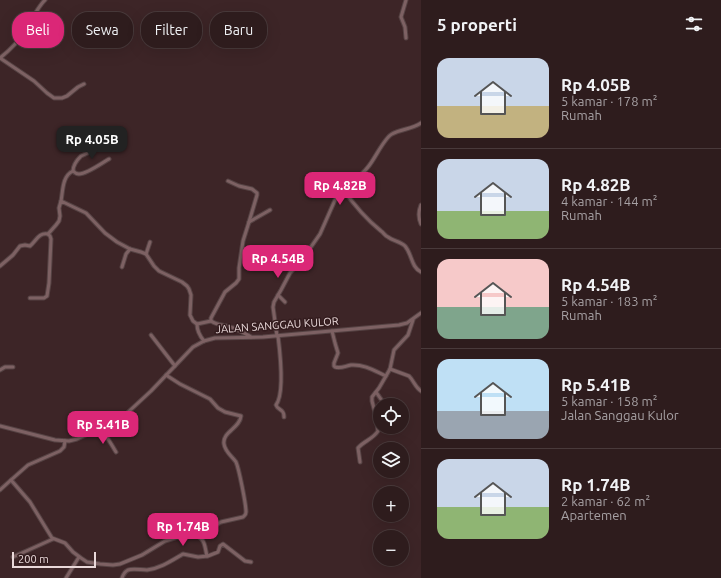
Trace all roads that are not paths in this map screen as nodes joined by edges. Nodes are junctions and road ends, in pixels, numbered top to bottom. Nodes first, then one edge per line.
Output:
1 (45, 0) edge
2 (406, 0) edge
3 (406, 38) dead end
4 (0, 58) edge
5 (84, 84) dead end
6 (421, 123) edge
7 (417, 126) junction
8 (421, 129) edge
9 (101, 147) dead end
10 (109, 159) dead end
11 (73, 171) junction
12 (228, 181) dead end
13 (344, 189) junction
14 (61, 201) junction
15 (421, 205) edge
16 (270, 210) dead end
17 (249, 222) junction
18 (421, 224) edge
19 (48, 234) junction
20 (150, 242) dead end
21 (130, 249) junction
22 (146, 254) junction
23 (0, 266) edge
24 (122, 267) dead end
25 (421, 272) edge
26 (278, 295) junction
27 (30, 298) dead end
28 (285, 302) dead end
29 (421, 313) edge
30 (413, 319) junction
31 (211, 321) junction
32 (197, 324) junction
33 (332, 331) junction
34 (151, 335) dead end
35 (278, 336) junction
36 (251, 337) junction
37 (204, 341) junction
38 (175, 366) junction
39 (14, 367) dead end
40 (390, 369) junction
41 (0, 370) edge
42 (166, 375) junction
43 (386, 376) junction
44 (376, 392) junction
45 (421, 392) edge
46 (380, 398) edge
47 (284, 417) dead end
48 (0, 426) edge
49 (99, 429) junction
50 (65, 441) junction
51 (116, 452) dead end
52 (360, 462) dead end
53 (11, 480) junction
54 (0, 490) edge
55 (194, 534) junction
56 (53, 539) junction
57 (206, 553) junction
58 (13, 557) dead end
59 (79, 557) junction
60 (251, 562) dead end
61 (66, 578) edge
62 (122, 578) edge

1 - 4 street
2 - 3 street
4 - 5 street
6 - 7 street
7 - 8 street
7 - 13 street
9 - 11 street
10 - 11 street
11 - 14 street
12 - 17 street
13 - 25 street
13 - 26 street
14 - 19 street
14 - 21 street
15 - 18 street
16 - 17 street
17 - 31 street
19 - 23 street
19 - 27 street
20 - 22 street
21 - 22 street
21 - 24 street
22 - 32 street
26 - 28 street
26 - 35 street
29 - 30 street, JALAN SANGGAU KULOR
30 - 33 street, JALAN SANGGAU KULOR
30 - 40 street
31 - 32 street
31 - 36 street
32 - 37 street
33 - 35 street, JALAN SANGGAU KULOR
33 - 43 street
34 - 38 street
35 - 36 street, JALAN SANGGAU KULOR
35 - 47 street
36 - 37 street, JALAN SANGGAU KULOR
37 - 38 street, JALAN SANGGAU KULOR
38 - 42 street, JALAN SANGGAU KULOR
39 - 41 street
40 - 43 street
40 - 45 street
42 - 49 street, JALAN SANGGAU KULOR
42 - 55 street
43 - 44 street
44 - 46 street
44 - 52 street
48 - 50 street, JALAN SANGGAU KULOR
49 - 50 street, JALAN SANGGAU KULOR
49 - 51 street
50 - 53 street
53 - 54 street
53 - 56 street
55 - 57 street
55 - 59 street
56 - 58 street
56 - 59 street
57 - 60 street
57 - 62 street
59 - 61 street

